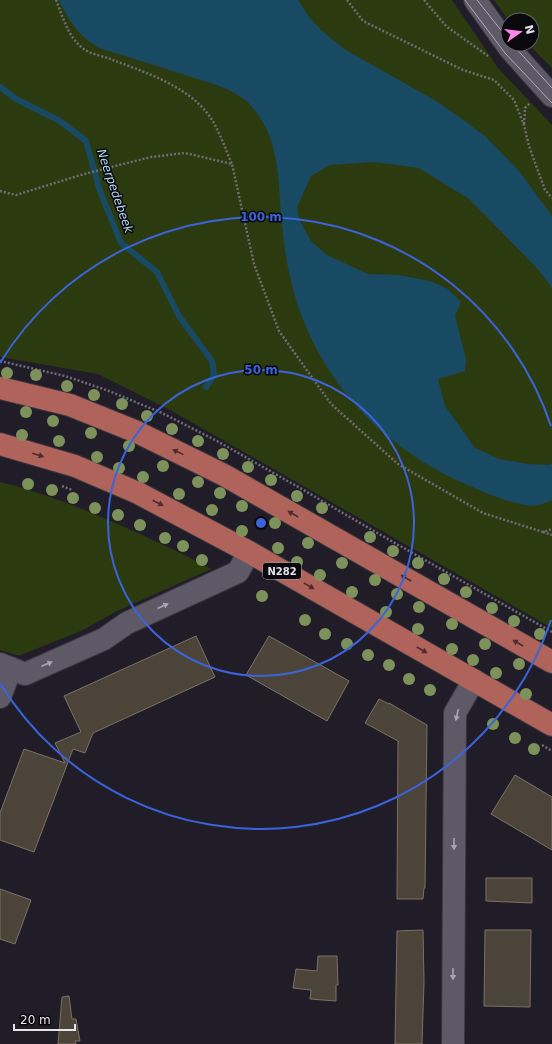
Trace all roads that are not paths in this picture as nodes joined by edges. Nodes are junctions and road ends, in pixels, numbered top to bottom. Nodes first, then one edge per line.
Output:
1 (475, 0) edge
2 (552, 96) edge
3 (0, 388) edge
4 (0, 444) edge
5 (249, 552) junction
6 (552, 662) edge
7 (6, 666) edge
8 (474, 680) junction
9 (0, 697) edge
10 (552, 725) edge
11 (454, 1042) edge

1 - 2 street
6 -> 3 main road
4 -> 5 main road, N282
7 -> 5 street
5 -> 8 main road, N282
7 - 9 street
8 - 10 main road, N282
8 -> 11 street

